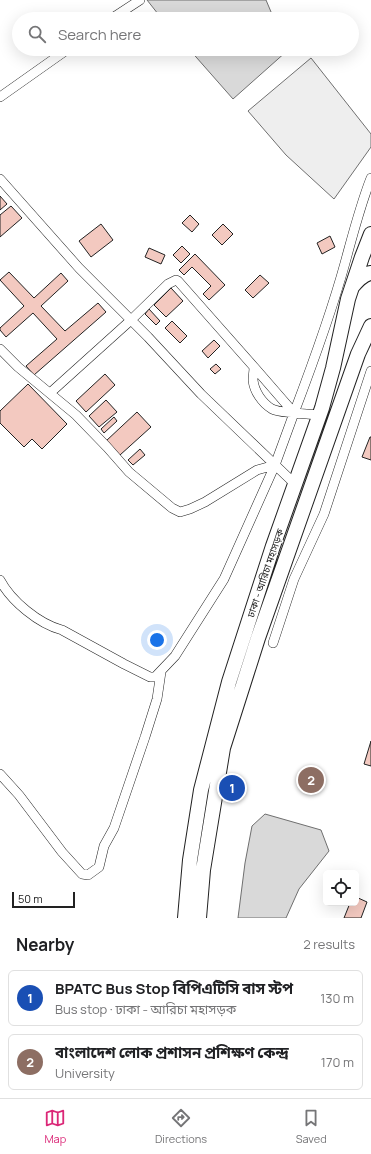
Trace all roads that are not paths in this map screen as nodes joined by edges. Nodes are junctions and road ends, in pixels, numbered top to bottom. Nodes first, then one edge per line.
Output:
1 (140, 0) edge
2 (122, 12) edge
3 (58, 56) edge
4 (0, 97) edge
5 (371, 178) edge
6 (0, 179) edge
7 (371, 234) edge
8 (371, 273) edge
9 (352, 287) junction
10 (131, 320) junction
11 (371, 326) edge
12 (0, 349) edge
13 (254, 367) junction
14 (371, 371) edge
15 (50, 393) junction
16 (294, 413) junction
17 (319, 415) junction
18 (274, 465) junction
19 (295, 484) junction
20 (0, 580) edge
21 (273, 644) dead end
22 (161, 672) junction
23 (0, 774) edge
24 (185, 918) edge
25 (199, 918) edge

1 - 2 street
3 - 4 street
5 - 16 street
6 - 10 street
7 - 9 highway, ঢাকা - আরিচা মহাসড়ক
8 - 9 highway
9 - 17 highway, ঢাকা - আরিচা মহাসড়ক
10 - 13 street
10 - 15 street
10 - 18 street
11 - 25 highway, ঢাকা - আরিচা মহাসড়ক
12 - 15 street
13 - 16 street
13 - 16 street
14 - 21 street
15 - 18 street
16 - 17 street
16 - 18 street
17 - 19 highway, ঢাকা - আরিচা মহাসড়ক
18 - 19 street
18 - 22 street
19 - 24 highway, ঢাকা - আরিচা মহাসড়ক
20 - 22 street
22 - 23 street

